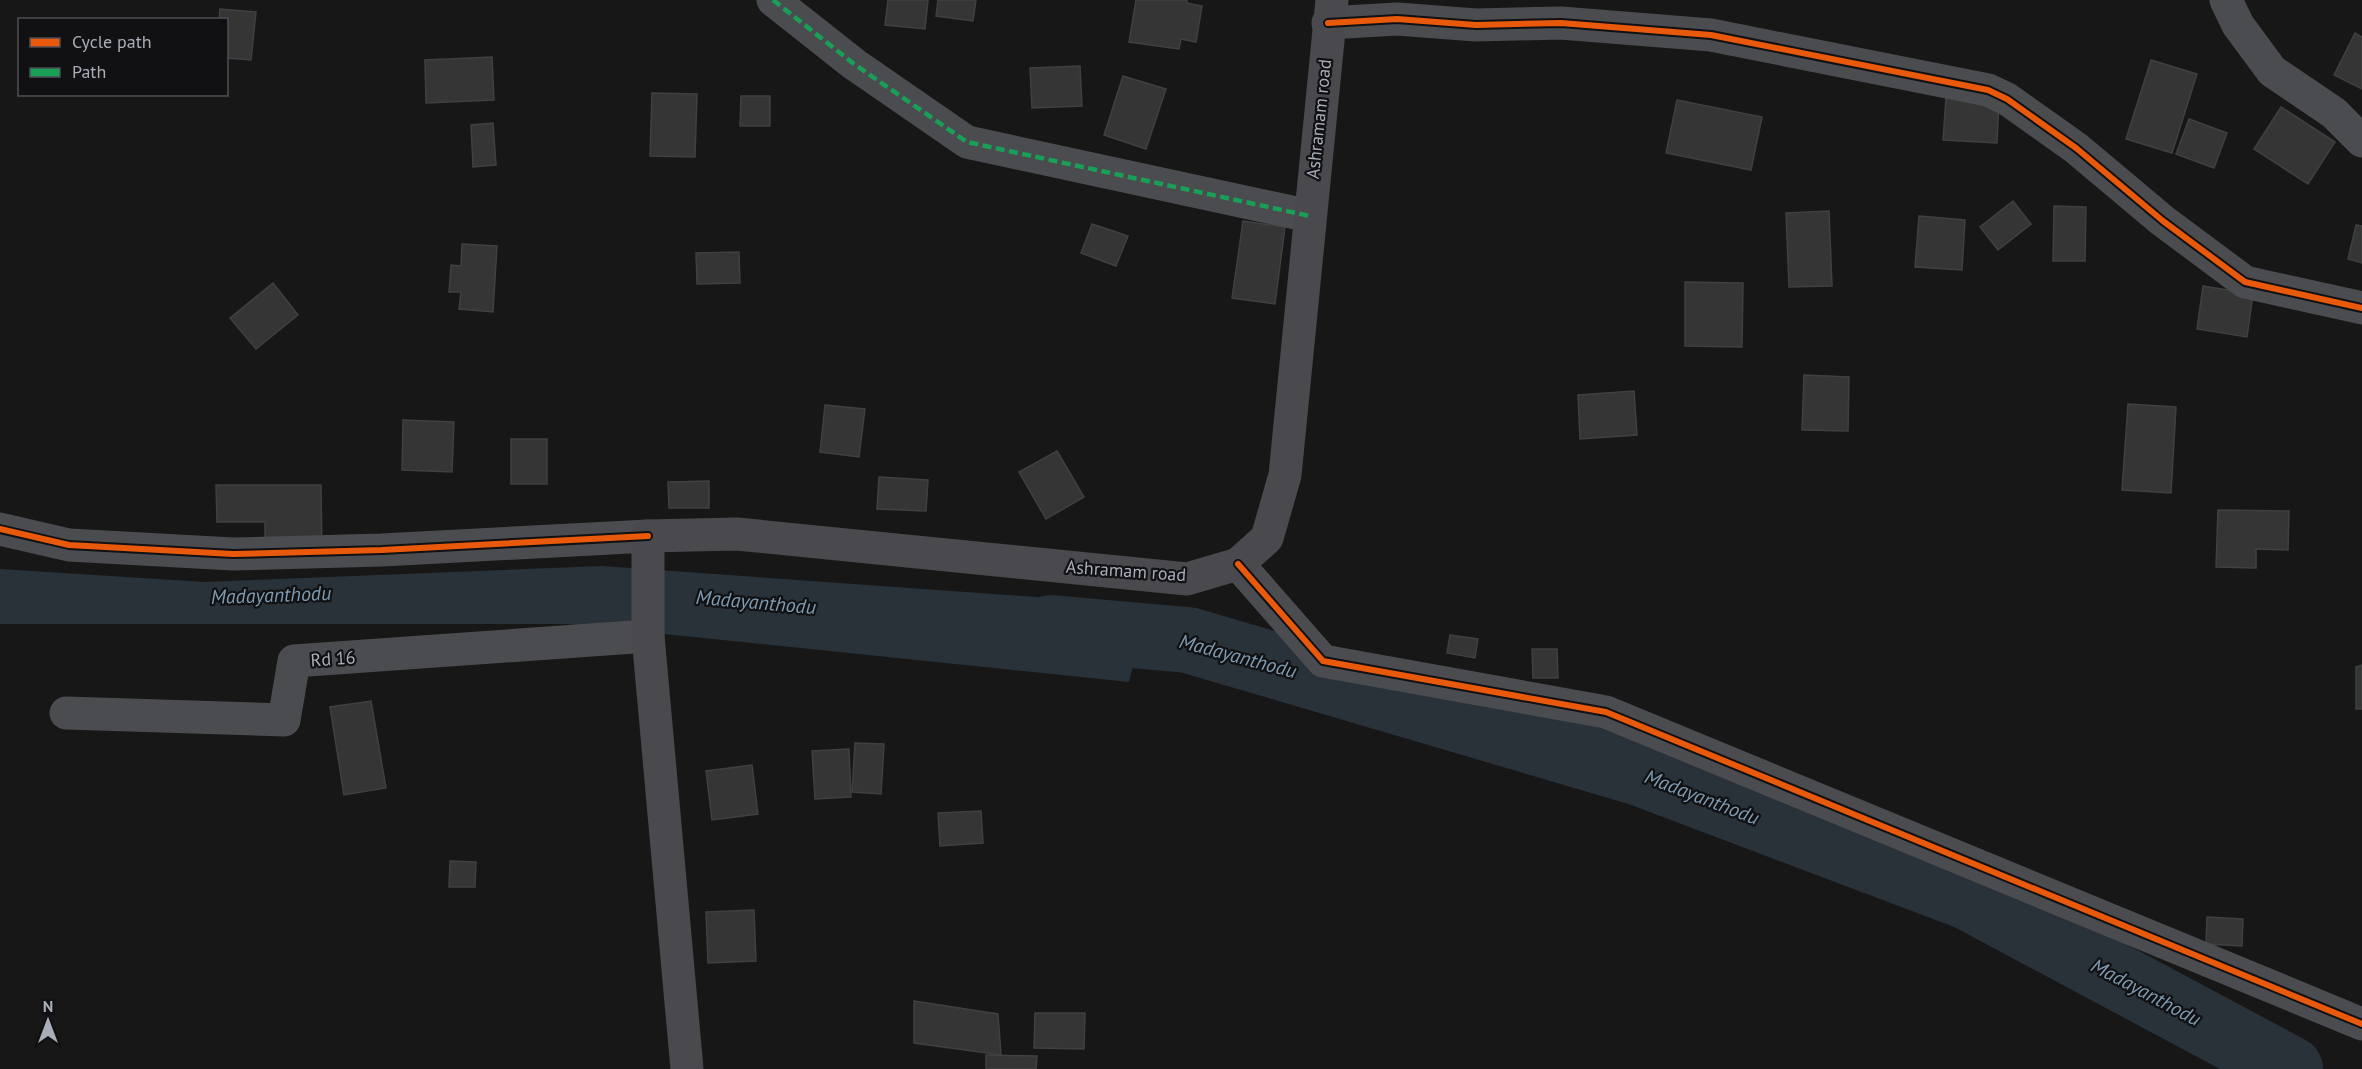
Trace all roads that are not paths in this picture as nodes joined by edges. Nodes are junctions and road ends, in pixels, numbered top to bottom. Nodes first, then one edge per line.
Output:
1 (773, 0) edge
2 (2226, 0) edge
3 (1330, 12) edge
4 (2362, 141) edge
5 (1310, 216) junction
6 (2362, 308) edge
7 (0, 529) edge
8 (648, 536) junction
9 (1238, 564) junction
10 (648, 636) junction
11 (66, 713) dead end
12 (2362, 1024) edge
13 (687, 1069) edge

1 - 5 street
2 - 4 street
3 - 5 main road, Ashramam road
3 - 6 street
5 - 9 main road, Ashramam road
7 - 8 street
8 - 9 main road, Ashramam road
8 - 10 main road
9 - 12 street
10 - 11 street, Rd 16
10 - 13 main road

